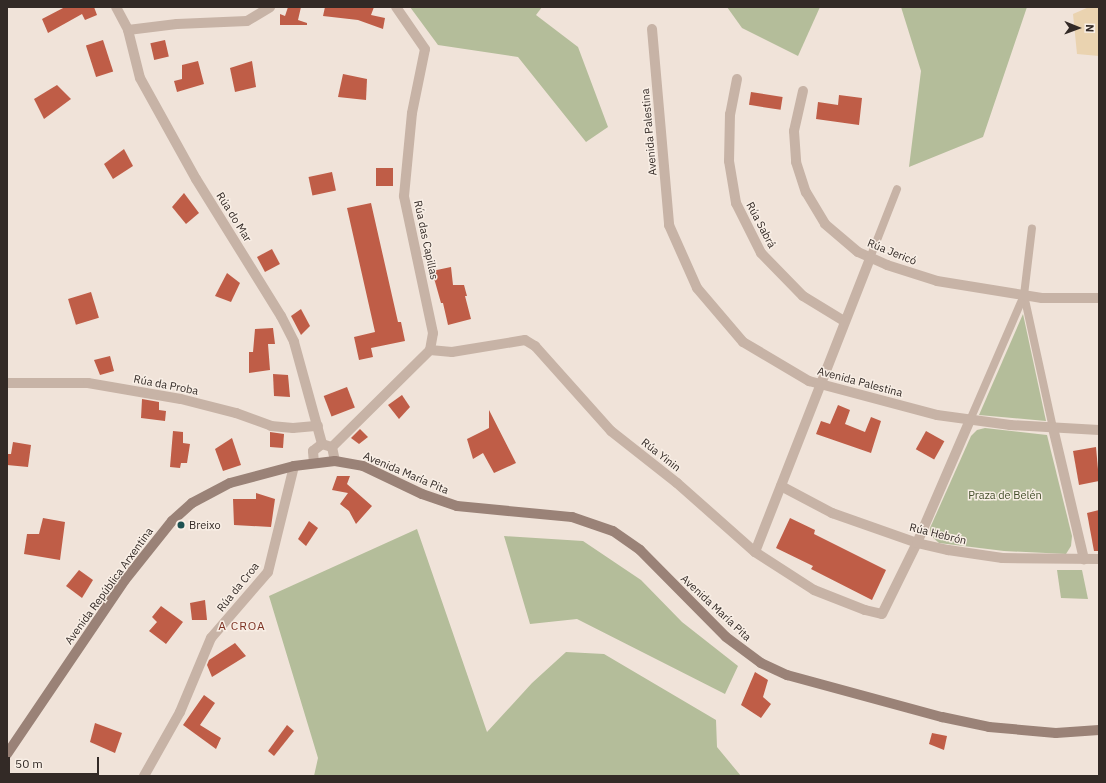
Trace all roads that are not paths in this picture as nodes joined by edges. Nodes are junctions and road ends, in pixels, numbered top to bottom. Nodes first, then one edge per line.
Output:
1 (116, 7) edge
2 (270, 7) edge
3 (396, 7) edge
4 (128, 30) junction
5 (652, 30) dead end
6 (737, 79) dead end
7 (803, 91) dead end
8 (897, 188) dead end
9 (1032, 228) dead end
10 (870, 258) junction
11 (1024, 295) junction
12 (1099, 298) edge
13 (844, 321) junction
14 (430, 350) junction
15 (7, 383) edge
16 (821, 384) junction
17 (970, 420) junction
18 (318, 426) junction
19 (1053, 428) junction
20 (1099, 430) edge
21 (322, 444) junction
22 (332, 447) junction
23 (335, 461) junction
24 (314, 463) junction
25 (294, 466) junction
26 (781, 486) junction
27 (917, 543) junction
28 (756, 552) junction
29 (1084, 559) junction
30 (1099, 559) edge
31 (1099, 730) edge
32 (11, 742) edge
33 (7, 754) edge
34 (144, 776) edge

1 - 4 street, Rúa do Mar
2 - 4 street
3 - 14 street, Rúa das Capillas
4 - 18 street, Rúa do Mar
5 - 16 street, Avenida Palestina
6 - 13 street, Rúa Sabrá
7 - 10 street, Rúa Jericó
8 - 10 street
9 - 11 street
10 - 11 street, Rúa Jericó
10 - 13 street
11 - 12 street, Rúa Jericó
11 - 17 street
11 - 19 street
13 - 16 street
14 - 22 street
14 - 28 street, Rúa Yinin
15 - 18 street, Rúa da Proba
16 - 17 street, Avenida Palestina
16 - 26 street
17 - 19 street, Avenida Palestina
17 - 27 street
18 - 21 street, Rúa do Mar
19 - 20 street, Avenida Palestina
19 - 29 street
21 - 22 street
21 - 24 street
22 - 23 street
23 - 24 main road, Avenida República Arxentina
23 - 31 main road, Avenida María Pita
24 - 25 main road, Avenida República Arxentina
25 - 32 main road, Avenida República Arxentina
25 - 34 street, Rúa da Croa
26 - 27 street, Rúa Hebrón
26 - 28 street
27 - 28 street, Rúa Yinin
27 - 29 street, Rúa Hebrón
29 - 30 street, Rúa Hebrón
32 - 33 main road, Avenida República Arxentina

